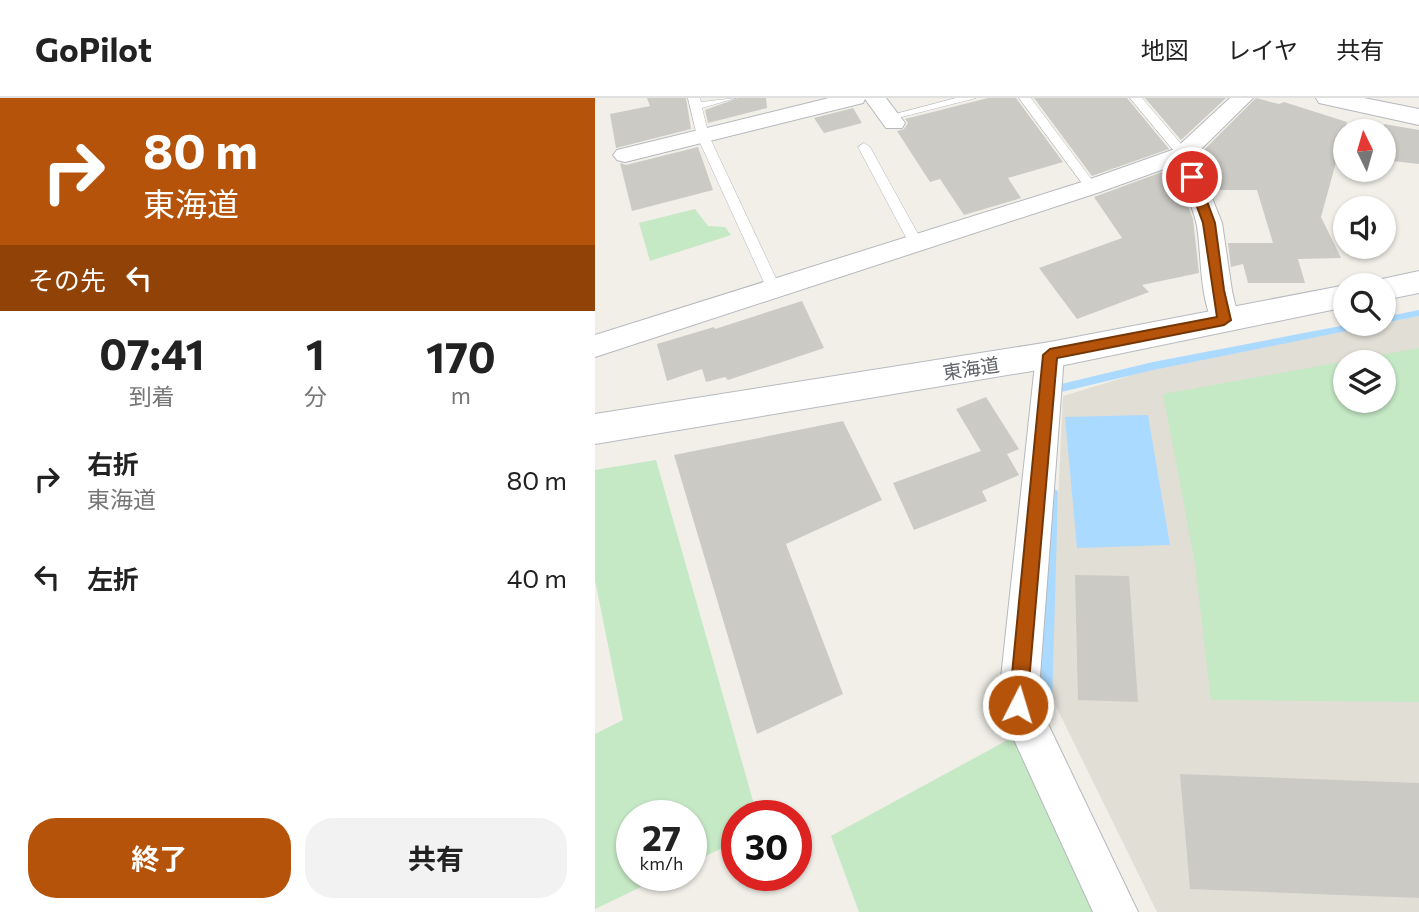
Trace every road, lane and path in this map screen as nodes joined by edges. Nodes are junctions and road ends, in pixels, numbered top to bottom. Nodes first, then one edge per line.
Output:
1 (730, 98) edge
2 (855, 98) edge
3 (875, 98) edge
4 (970, 98) edge
5 (1025, 98) edge
6 (1136, 98) edge
7 (1242, 98) edge
8 (1328, 98) edge
9 (695, 102) edge
10 (1419, 117) edge
11 (892, 120) joint
12 (703, 136) junction
13 (864, 148) dead end
14 (1183, 154) junction
15 (625, 155) dead end
16 (1091, 187) junction
17 (916, 243) junction
18 (1419, 282) edge
19 (1396, 287) edge
20 (774, 289) junction
21 (1333, 299) edge
22 (1224, 320) junction
23 (595, 346) edge
24 (1050, 355) junction
25 (595, 429) edge
26 (1116, 912) edge

1 - 9 lane
2 - 12 street
3 - 11 street
4 - 11 lane
5 - 16 lane
6 - 14 lane
7 - 14 street
8 - 10 main road
9 - 12 lane
12 - 15 street
12 - 20 lane
13 - 17 lane
14 - 16 street
14 - 22 street
16 - 17 street
17 - 20 street
18 - 19 main road
20 - 23 street
21 - 22 main road, 東海道
22 - 24 main road, 東海道
24 - 25 main road, 東海道
24 - 26 street

